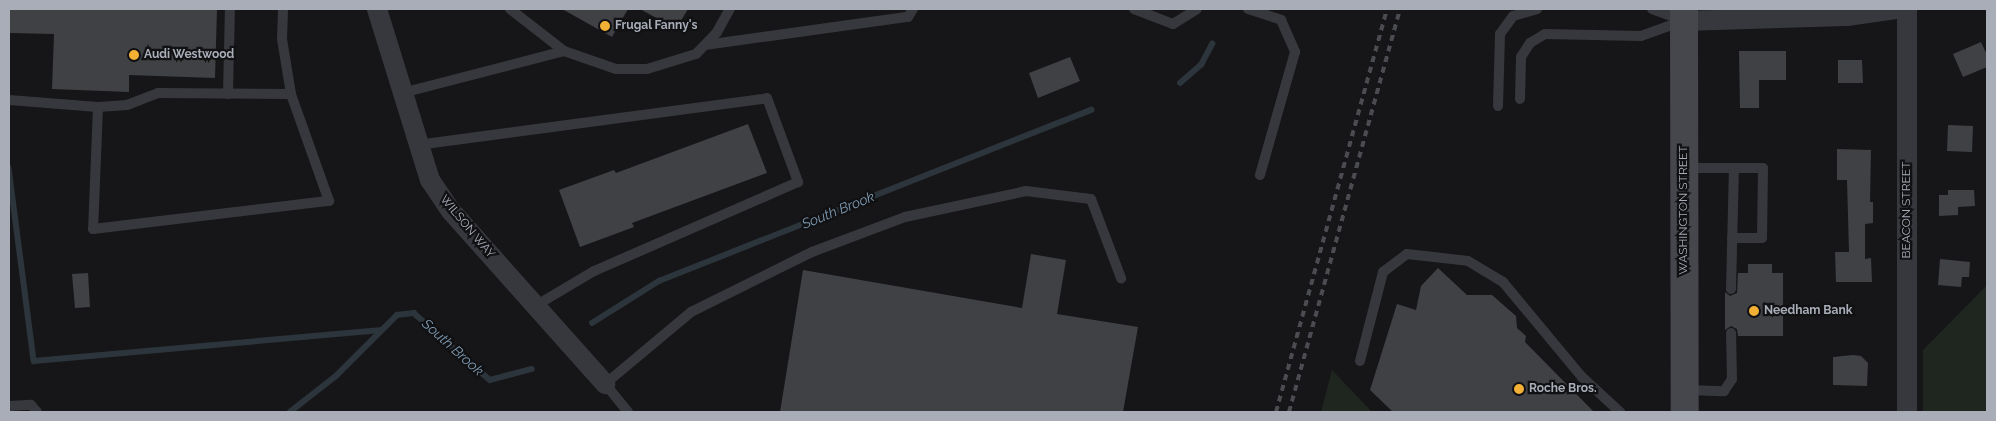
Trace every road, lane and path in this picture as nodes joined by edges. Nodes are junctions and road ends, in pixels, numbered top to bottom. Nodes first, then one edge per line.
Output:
1 (230, 9) edge
2 (283, 9) edge
3 (377, 9) edge
4 (510, 9) edge
5 (730, 9) edge
6 (913, 9) edge
7 (1134, 9) edge
8 (1197, 9) edge
9 (1248, 9) edge
10 (1537, 9) edge
11 (1652, 9) edge
12 (1896, 9) edge
13 (1907, 9) edge
14 (1684, 15) edge
15 (704, 45) junction
16 (564, 51) junction
17 (402, 93) junction
18 (228, 94) junction
19 (291, 94) junction
20 (1520, 99) dead end
21 (9, 100) edge
22 (1498, 106) dead end
23 (98, 107) junction
24 (417, 145) junction
25 (1684, 168) junction
26 (1734, 168) junction
27 (1260, 175) dead end
28 (1732, 238) junction
29 (1121, 278) dead end
30 (1731, 289) dead end
31 (535, 306) junction
32 (1731, 332) dead end
33 (1360, 361) dead end
34 (605, 384) junction
35 (1685, 401) edge
36 (9, 406) edge
37 (37, 412) edge
38 (628, 412) edge
39 (1620, 412) edge
40 (1907, 412) edge

1 - 18 lane
2 - 19 lane
3 - 17 street, WILSON WAY
4 - 16 lane
5 - 15 lane
6 - 15 lane
7 - 8 lane
9 - 27 lane
10 - 22 lane
11 - 14 lane
12 - 14 street
13 - 40 street, BEACON STREET
14 - 20 lane
14 - 25 main road, WASHINGTON STREET
15 - 16 lane
16 - 17 lane
17 - 24 street, WILSON WAY
18 - 19 lane
18 - 23 lane
19 - 23 lane
21 - 23 lane
24 - 31 street, WILSON WAY
24 - 31 lane
25 - 26 lane
25 - 35 main road, WASHINGTON STREET
26 - 28 lane
26 - 28 lane
28 - 30 lane
29 - 34 lane
31 - 34 street, WILSON WAY
32 - 35 lane
33 - 39 lane
34 - 38 lane
36 - 37 lane

